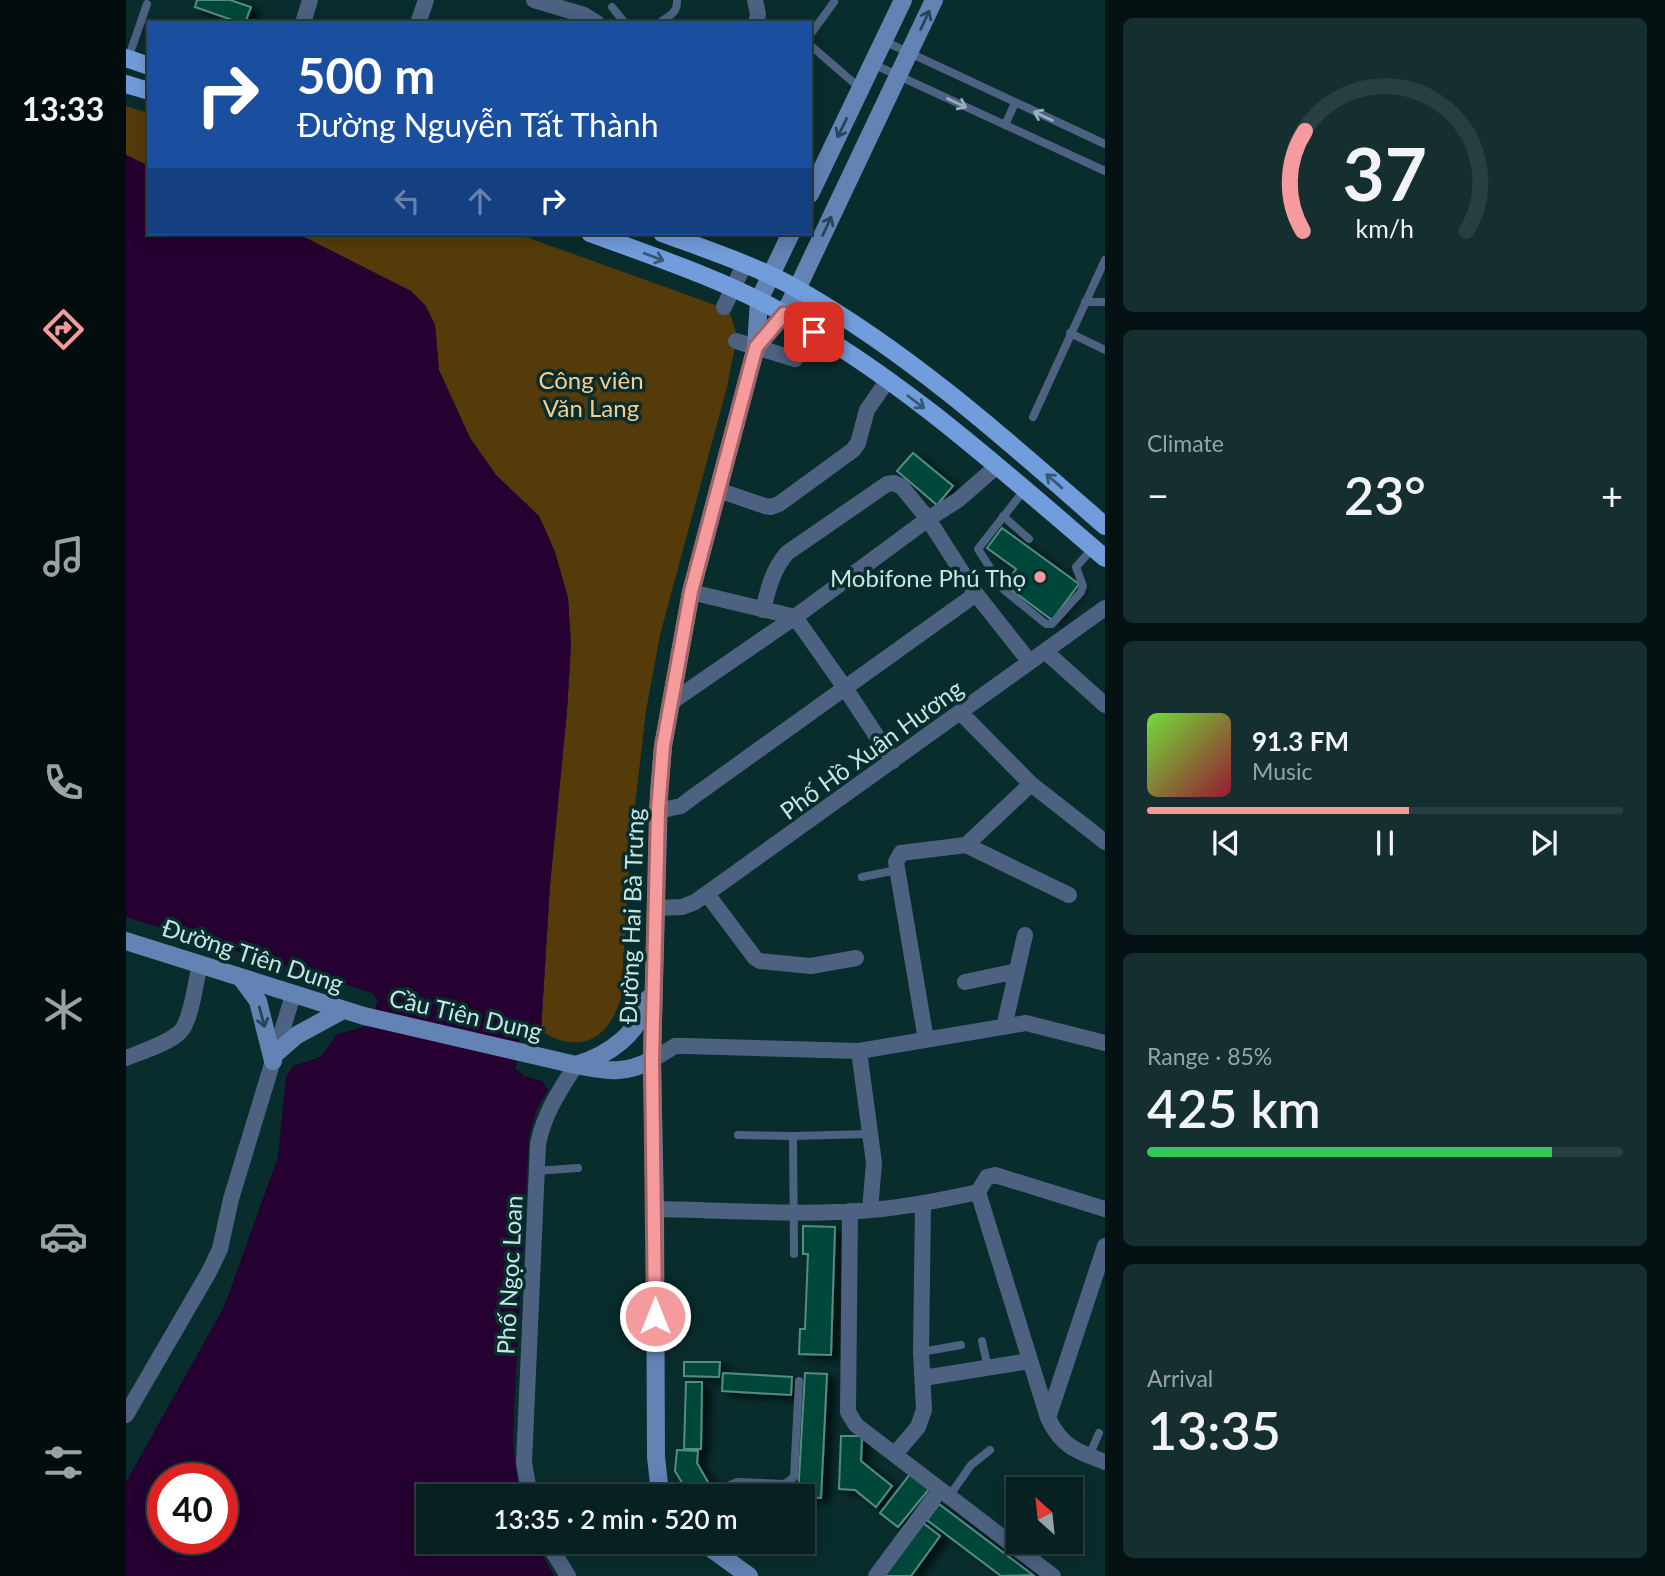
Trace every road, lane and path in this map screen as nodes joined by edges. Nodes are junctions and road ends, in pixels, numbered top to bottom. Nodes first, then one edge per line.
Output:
1 (310, 0) edge
2 (426, 0) edge
3 (534, 0) edge
4 (677, 0) edge
5 (755, 0) edge
6 (903, 0) edge
7 (934, 0) edge
8 (834, 2) dead end
9 (147, 4) dead end
10 (612, 7) dead end
11 (304, 21) edge
12 (419, 21) edge
13 (594, 21) edge
14 (623, 21) edge
15 (662, 21) edge
16 (756, 21) edge
17 (812, 32) edge
18 (884, 41) junction
19 (812, 47) edge
20 (909, 53) junction
21 (127, 59) edge
22 (873, 64) junction
23 (147, 65) edge
24 (899, 75) junction
25 (126, 84) edge
26 (861, 89) junction
27 (147, 91) edge
28 (1015, 103) junction
29 (1005, 125) junction
30 (1105, 144) edge
31 (1105, 172) edge
32 (812, 190) edge
33 (595, 235) edge
34 (667, 235) edge
35 (790, 235) edge
36 (1105, 261) edge
37 (744, 265) junction
38 (770, 276) junction
39 (733, 288) junction
40 (797, 289) junction
41 (759, 300) junction
42 (1085, 302) junction
43 (1105, 302) edge
44 (723, 307) dead end
45 (831, 309) junction
46 (784, 314) junction
47 (814, 332) junction
48 (1070, 333) junction
49 (736, 341) dead end
50 (756, 347) junction
51 (1105, 350) edge
52 (887, 381) junction
53 (1033, 417) dead end
54 (997, 466) junction
55 (1025, 489) junction
56 (718, 490) junction
57 (1003, 516) junction
58 (928, 519) junction
59 (1105, 527) edge
60 (1029, 539) dead end
61 (1099, 553) edge
62 (691, 592) junction
63 (976, 594) junction
64 (1105, 608) edge
65 (763, 610) junction
66 (795, 617) junction
67 (1046, 652) junction
68 (1029, 661) junction
69 (845, 688) junction
70 (670, 703) junction
71 (1105, 705) edge
72 (961, 713) junction
73 (893, 761) junction
74 (1031, 784) junction
75 (658, 811) junction
76 (1105, 842) edge
77 (966, 845) junction
78 (897, 870) junction
79 (862, 877) dead end
80 (707, 894) junction
81 (1069, 895) dead end
82 (656, 908) junction
83 (1025, 935) dead end
84 (126, 940) edge
85 (856, 958) dead end
86 (200, 964) junction
87 (1017, 971) junction
88 (654, 974) junction
89 (241, 978) junction
90 (965, 982) dead end
91 (293, 995) junction
92 (344, 1010) junction
93 (364, 1016) joint
94 (1004, 1027) junction
95 (926, 1040) junction
96 (1105, 1043) edge
97 (859, 1051) junction
98 (126, 1058) edge
99 (274, 1058) junction
100 (652, 1060) junction
101 (576, 1065) junction
102 (870, 1134) junction
103 (738, 1135) dead end
104 (793, 1136) junction
105 (578, 1168) dead end
106 (537, 1171) junction
107 (978, 1192) junction
108 (923, 1204) junction
109 (655, 1209) junction
110 (1105, 1209) edge
111 (870, 1210) junction
112 (849, 1211) junction
113 (794, 1212) junction
114 (1105, 1246) edge
115 (794, 1254) dead end
116 (982, 1341) dead end
117 (961, 1345) dead end
118 (921, 1352) junction
119 (1030, 1361) junction
120 (988, 1367) junction
121 (923, 1378) junction
122 (799, 1381) dead end
123 (126, 1415) edge
124 (1048, 1418) junction
125 (1098, 1433) dead end
126 (990, 1450) dead end
127 (895, 1454) junction
128 (1089, 1456) junction
129 (1105, 1462) edge
130 (528, 1484) edge
131 (659, 1484) edge
132 (732, 1484) edge
133 (785, 1484) edge
134 (785, 1484) edge
135 (944, 1494) junction
136 (554, 1554) edge
137 (716, 1554) edge
138 (737, 1573) edge
139 (568, 1576) edge
140 (876, 1576) edge
141 (1053, 1576) edge

1 - 11 street
2 - 12 street
3 - 13 street
4 - 15 lane
5 - 16 street
6 - 18 street
20 -> 7 street, Đường Hai Bà Trưng
8 - 17 lane
9 - 21 lane
10 - 14 lane
18 - 20 lane
18 - 22 street
19 - 26 lane
20 - 24 street, Đường Hai Bà Trưng
20 - 28 lane
21 - 23 main road
22 - 24 lane
22 - 26 street
24 -> 29 lane
40 -> 24 street, Đường Hai Bà Trưng
25 - 27 main road
26 -> 32 street
28 - 29 lane
30 -> 28 lane
29 - 31 lane
33 -> 39 main road
34 - 37 main road
35 - 38 street, Đường Hai Bà Trưng
36 - 42 lane
37 - 38 main road
37 - 39 street
38 - 40 main road
38 - 41 street, Đường Hai Bà Trưng
39 - 41 main road
39 - 44 street
40 - 45 main road
40 - 46 street, Đường Hai Bà Trưng
41 - 46 main road
41 - 50 street, Đường Hai Bà Trưng
42 - 43 lane
42 - 48 lane
45 - 47 street
59 -> 45 main road
46 - 47 main road
46 - 50 street, Đường Hai Bà Trưng
47 - 50 street
47 - 52 main road
48 - 51 lane
48 - 53 lane
49 - 50 street
50 - 56 street, Đường Hai Bà Trưng
52 -> 54 main road
52 - 56 street
54 - 55 main road
54 - 58 street
55 - 57 lane
55 - 61 main road
56 - 62 street, Đường Hai Bà Trưng
57 - 60 lane
57 - 61 lane
58 - 63 street
58 - 65 street
58 - 66 street
62 - 65 street
62 - 70 street, Đường Hai Bà Trưng
63 - 68 street
63 - 69 street
64 - 67 street, Phố Hồ Xuân Hương
65 - 66 street
66 - 69 street
66 - 70 street
67 - 68 street, Phố Hồ Xuân Hương
67 - 71 street
68 - 72 street, Phố Hồ Xuân Hương
69 - 73 street
69 - 75 street
70 - 75 street, Đường Hai Bà Trưng
72 - 73 street, Phố Hồ Xuân Hương
72 - 74 street
73 - 80 street, Phố Hồ Xuân Hương
74 - 76 street
74 - 77 street
75 - 82 street, Đường Hai Bà Trưng
77 - 78 street
77 - 81 street
78 - 79 lane
78 - 95 street
80 - 82 street, Phố Hồ Xuân Hương
80 - 85 street
82 - 88 street, Đường Hai Bà Trưng
83 - 87 street
84 - 86 street, Đường Tiên Dung
86 - 89 street, Đường Tiên Dung
86 - 98 street
87 - 90 street
87 - 94 street
88 - 100 street, Đường Hai Bà Trưng
88 - 101 street
89 - 91 street, Đường Tiên Dung
89 -> 99 street
91 - 92 street, Đường Tiên Dung
91 - 99 street
92 - 93 street, Đường Tiên Dung
92 - 99 street
93 - 101 street, Cầu Tiên Dung
94 - 95 street
94 - 96 street
95 - 97 street
97 - 100 street
97 - 102 street
99 - 123 street
100 - 101 street
100 - 109 street, Đường Hai Bà Trưng
101 - 106 street, Phố Ngọc Loan
102 - 104 lane
102 - 111 street
103 - 104 lane
104 - 113 lane
105 - 106 lane
106 - 130 street, Phố Ngọc Loan
107 - 108 street
107 - 110 street
107 - 119 street
108 - 111 street
108 - 118 street
109 - 113 street
109 - 131 street, Đường Hai Bà Trưng
111 - 112 street
112 - 113 street
112 - 127 street
113 - 115 lane
114 - 124 street
116 - 120 lane
117 - 118 lane
118 - 121 street
119 - 120 street
119 - 124 street
120 - 121 street
121 - 127 street
122 - 134 lane
124 - 128 street
125 - 128 lane
126 - 135 lane
127 - 135 street
128 - 129 street
132 - 133 lane
135 - 140 street
135 - 141 street
136 - 139 street
137 - 138 street

